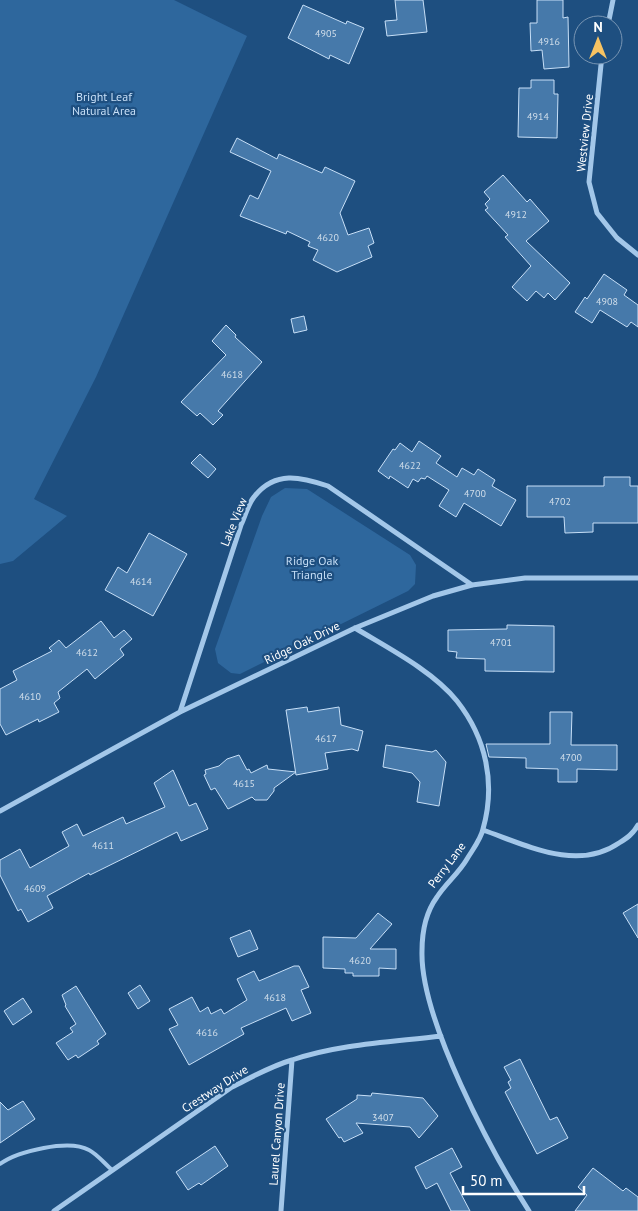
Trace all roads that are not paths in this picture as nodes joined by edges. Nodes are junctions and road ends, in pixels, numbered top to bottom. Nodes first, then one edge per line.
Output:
1 (613, 0) edge
2 (610, 15) edge
3 (601, 65) edge
4 (638, 254) edge
5 (638, 578) edge
6 (472, 586) junction
7 (356, 628) junction
8 (180, 712) junction
9 (0, 810) edge
10 (638, 825) edge
11 (483, 830) junction
12 (441, 1036) junction
13 (292, 1060) junction
14 (0, 1164) edge
15 (112, 1170) junction
16 (54, 1211) edge
17 (281, 1211) edge
18 (529, 1211) edge

1 - 2 street
3 - 4 street, Westview Drive
5 - 6 street, Ridge Oak Drive
6 - 7 street, Ridge Oak Drive
6 - 8 street, Lake View
7 - 8 street, Ridge Oak Drive
7 - 11 street, Perry Lane
8 - 9 street, Ridge Oak Drive
10 - 11 street
11 - 12 street, Perry Lane
12 - 13 street, Crestway Drive
12 - 18 street, Perry Lane
13 - 15 street, Crestway Drive
13 - 17 street, Laurel Canyon Drive
14 - 15 lane
15 - 16 street, Crestway Drive

